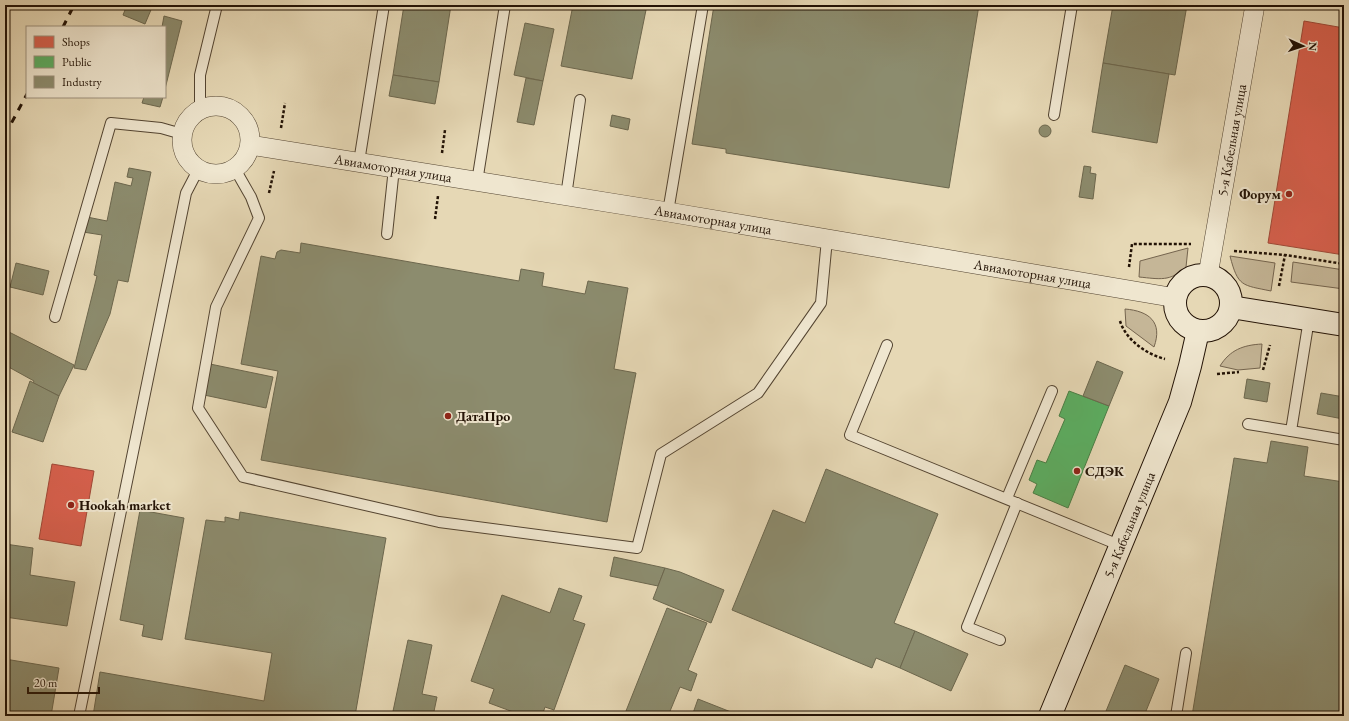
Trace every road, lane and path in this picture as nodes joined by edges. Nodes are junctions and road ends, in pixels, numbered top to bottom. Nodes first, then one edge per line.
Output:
1 (216, 5) edge
2 (384, 5) edge
3 (505, 5) edge
4 (703, 5) edge
5 (1072, 5) edge
6 (1255, 5) edge
7 (580, 100) dead end
8 (285, 103) dead end
9 (200, 110) junction
10 (1054, 115) dead end
11 (281, 130) dead end
12 (445, 130) dead end
13 (182, 134) junction
14 (250, 145) junction
15 (442, 154) dead end
16 (359, 162) junction
17 (274, 168) dead end
18 (394, 168) junction
19 (235, 169) junction
20 (198, 170) junction
21 (477, 182) junction
22 (269, 194) dead end
23 (438, 194) dead end
24 (566, 196) junction
25 (668, 212) junction
26 (435, 220) dead end
27 (387, 234) dead end
28 (827, 239) junction
29 (1191, 244) dead end
30 (1234, 251) dead end
31 (1285, 255) junction
32 (1344, 264) edge
33 (1129, 267) dead end
34 (1208, 275) junction
35 (1279, 286) dead end
36 (1176, 298) junction
37 (1231, 307) junction
38 (55, 317) dead end
39 (1309, 319) junction
40 (1120, 321) dead end
41 (1344, 325) edge
42 (1198, 331) junction
43 (887, 344) dead end
44 (1270, 345) dead end
45 (1165, 359) dead end
46 (1263, 370) dead end
47 (1239, 372) dead end
48 (1217, 374) dead end
49 (1052, 391) dead end
50 (1248, 424) dead end
51 (1291, 431) junction
52 (1344, 440) edge
53 (1007, 498) junction
54 (1017, 503) junction
55 (1120, 545) junction
56 (1000, 640) dead end
57 (1186, 653) dead end
58 (79, 716) edge
59 (1050, 716) edge
60 (1176, 716) edge

1 - 9 lane
2 - 16 lane
3 - 21 lane
4 - 25 lane
5 - 10 lane
6 - 34 street, 5-я Кабельная улица
7 - 24 lane
8 - 11 path
9 - 13 street
9 - 14 street
12 - 15 path
13 - 20 street
13 - 38 lane
14 - 16 street, Авиамоторная улица
14 - 19 street
16 - 18 street, Авиамоторная улица
17 - 22 path
18 - 21 street, Авиамоторная улица
18 - 27 lane
19 - 20 street
19 - 28 lane
20 - 58 lane
21 - 24 street, Авиамоторная улица
23 - 26 path
24 - 25 street, Авиамоторная улица
25 - 28 street, Авиамоторная улица
28 - 36 street, Авиамоторная улица
29 - 33 path
30 - 31 path
31 - 32 path
31 - 35 path
34 - 36 street
34 - 37 street
36 - 42 street
37 - 39 street
37 - 42 street
39 - 41 street
39 - 51 lane
40 - 45 path
42 - 55 street, 5-я Кабельная улица
43 - 53 lane
44 - 46 path
47 - 48 path
49 - 53 lane
50 - 51 lane
51 - 52 lane
53 - 54 lane
54 - 55 lane
54 - 56 lane
55 - 59 street, 5-я Кабельная улица
57 - 60 lane

